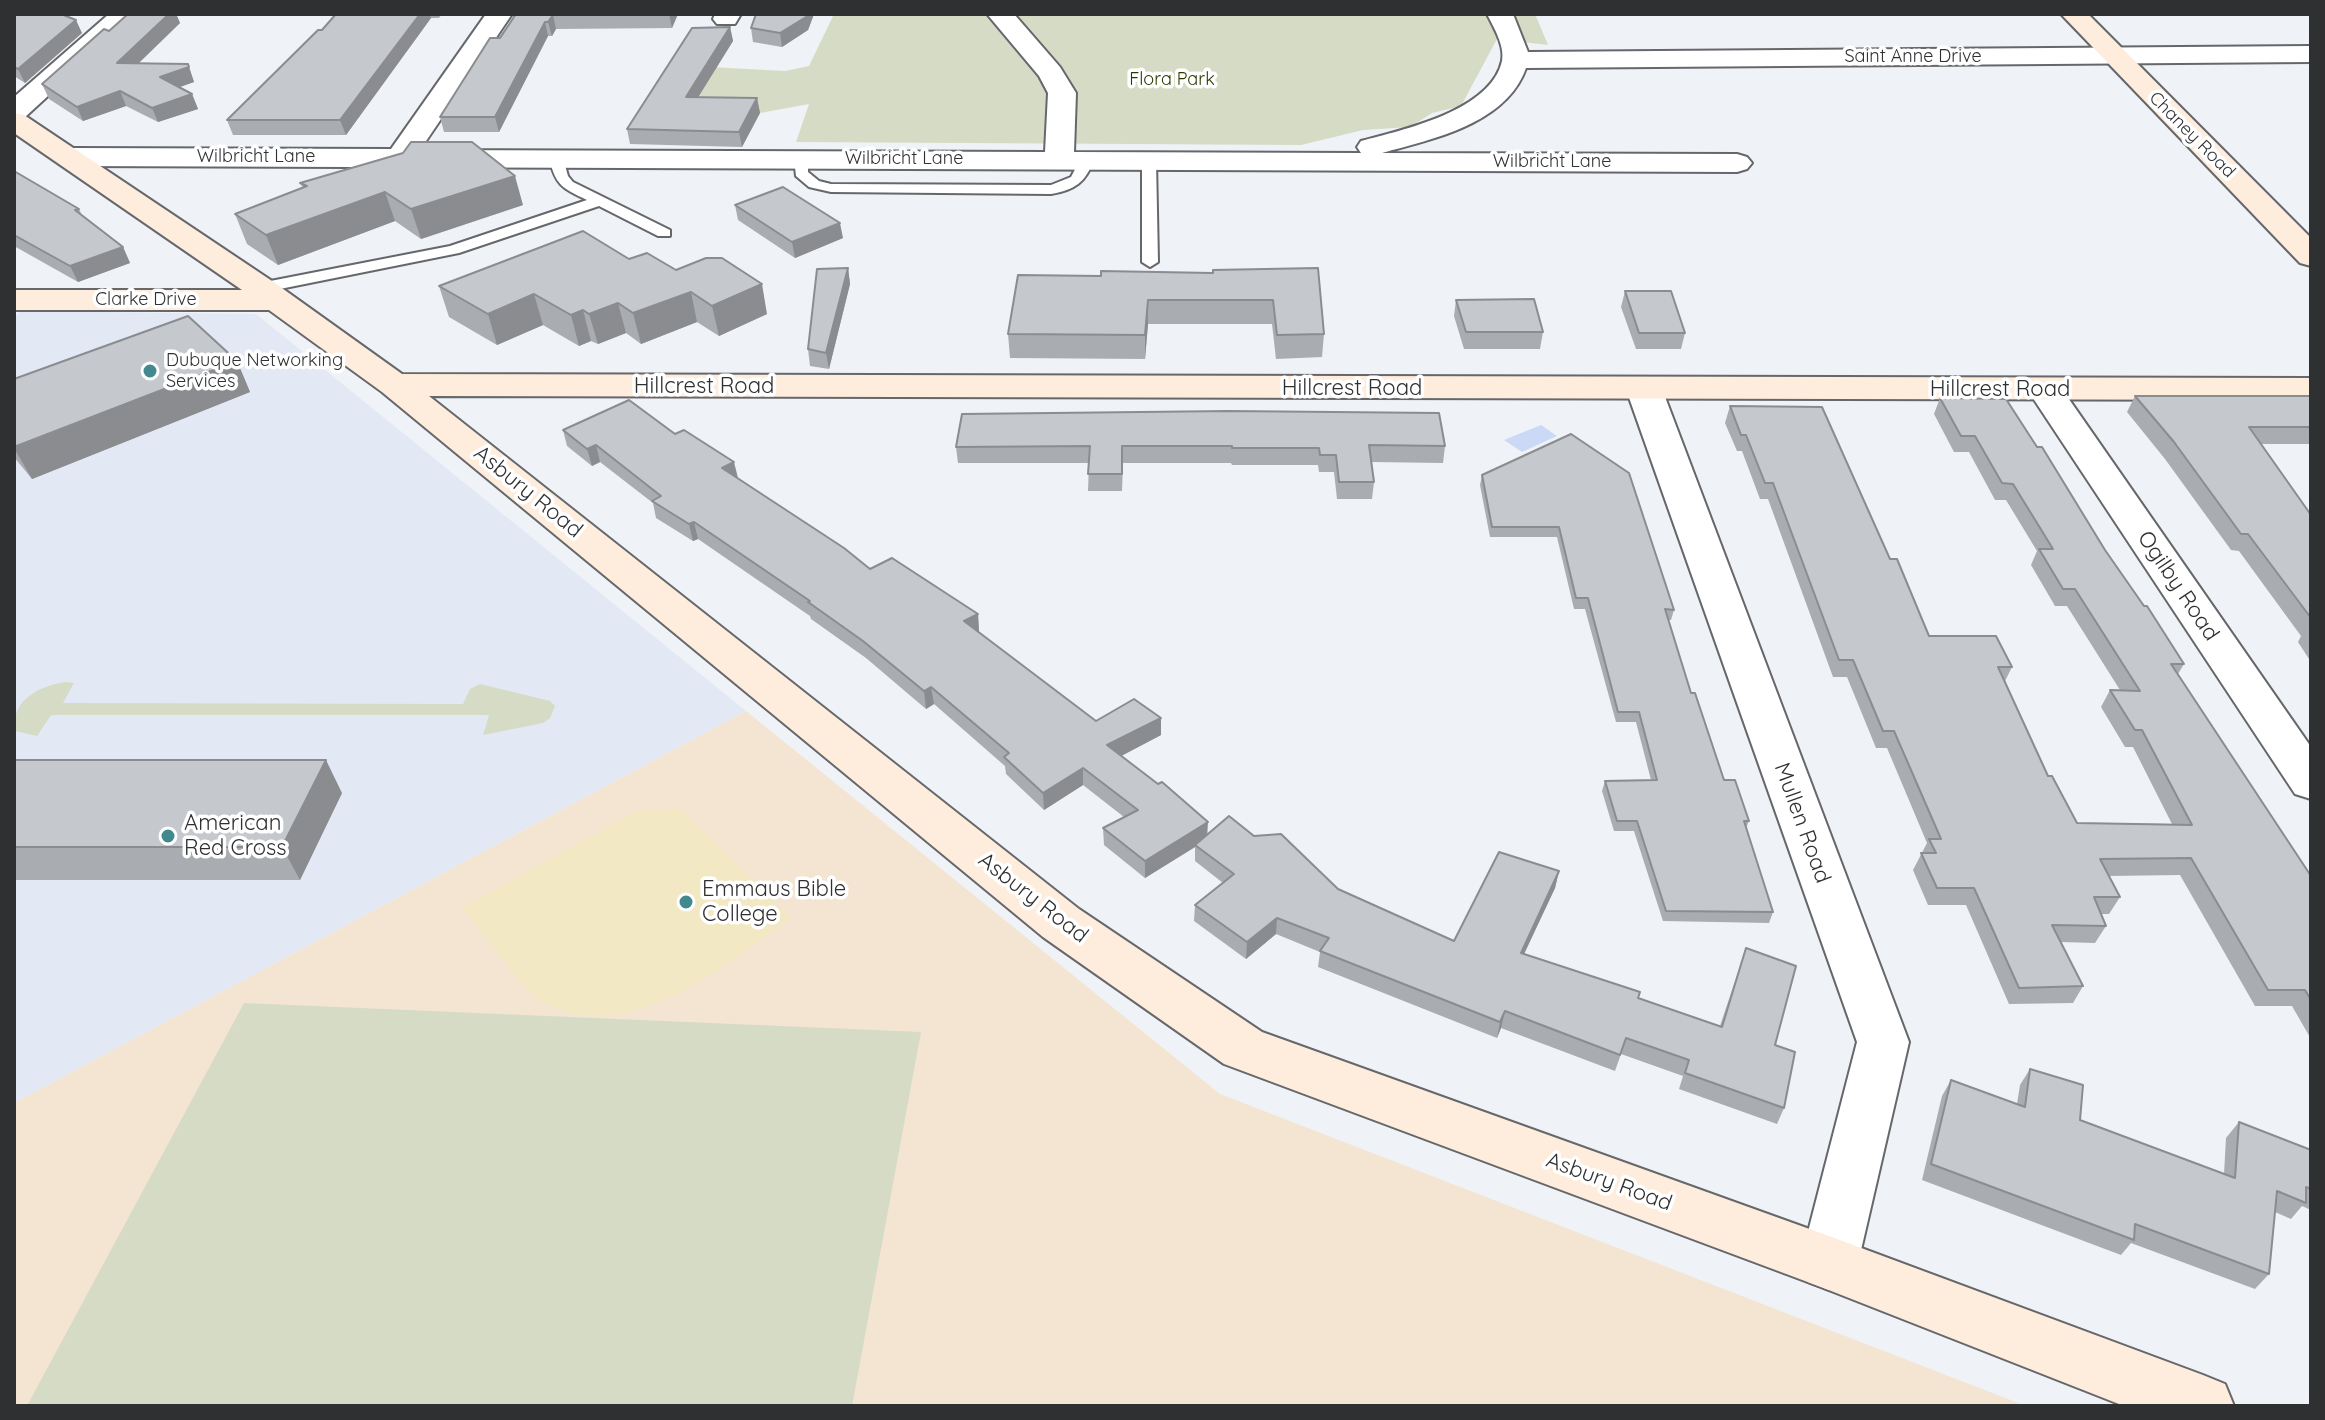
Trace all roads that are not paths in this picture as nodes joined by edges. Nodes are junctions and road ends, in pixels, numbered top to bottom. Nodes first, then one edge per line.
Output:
1 (124, 14) edge
2 (499, 14) edge
3 (1000, 14) edge
4 (1500, 14) edge
5 (2074, 14) edge
6 (2311, 54) edge
7 (2114, 56) junction
8 (1516, 60) junction
9 (14, 112) edge
10 (14, 121) edge
11 (71, 157) junction
12 (400, 157) junction
13 (556, 158) junction
14 (1073, 159) junction
15 (1149, 160) junction
16 (1290, 160) junction
17 (1737, 163) dead end
18 (599, 201) junction
19 (664, 233) dead end
20 (2311, 256) edge
21 (1150, 262) dead end
22 (269, 294) junction
23 (14, 300) edge
24 (394, 385) junction
25 (1644, 389) junction
26 (2045, 389) junction
27 (2311, 389) edge
28 (2311, 782) edge
29 (1829, 1263) junction
30 (2203, 1406) edge

1 - 9 street
2 - 12 street
3 - 14 street
4 - 8 street
5 - 7 street, Chaney Road
6 - 7 street, Saint Anne Drive
7 - 8 street, Saint Anne Drive
7 - 20 street, Chaney Road
8 - 16 street
10 - 11 street, Asbury Road
11 - 12 street, Wilbricht Lane
11 - 22 street, Asbury Road
12 - 13 street, Wilbricht Lane
13 - 14 street, Wilbricht Lane
13 - 18 lane
14 - 15 street, Wilbricht Lane
15 - 16 street, Wilbricht Lane
15 - 21 lane
16 - 17 street, Wilbricht Lane
18 - 19 lane
18 - 22 lane
22 - 23 street, Clarke Drive
22 - 24 street, Asbury Road
24 - 25 street, Hillcrest Road
24 - 29 street, Asbury Road
25 - 26 street, Hillcrest Road
25 - 29 street, Mullen Road
26 - 27 street, Hillcrest Road
26 - 28 street, Ogilby Road
29 - 30 street, Asbury Road

